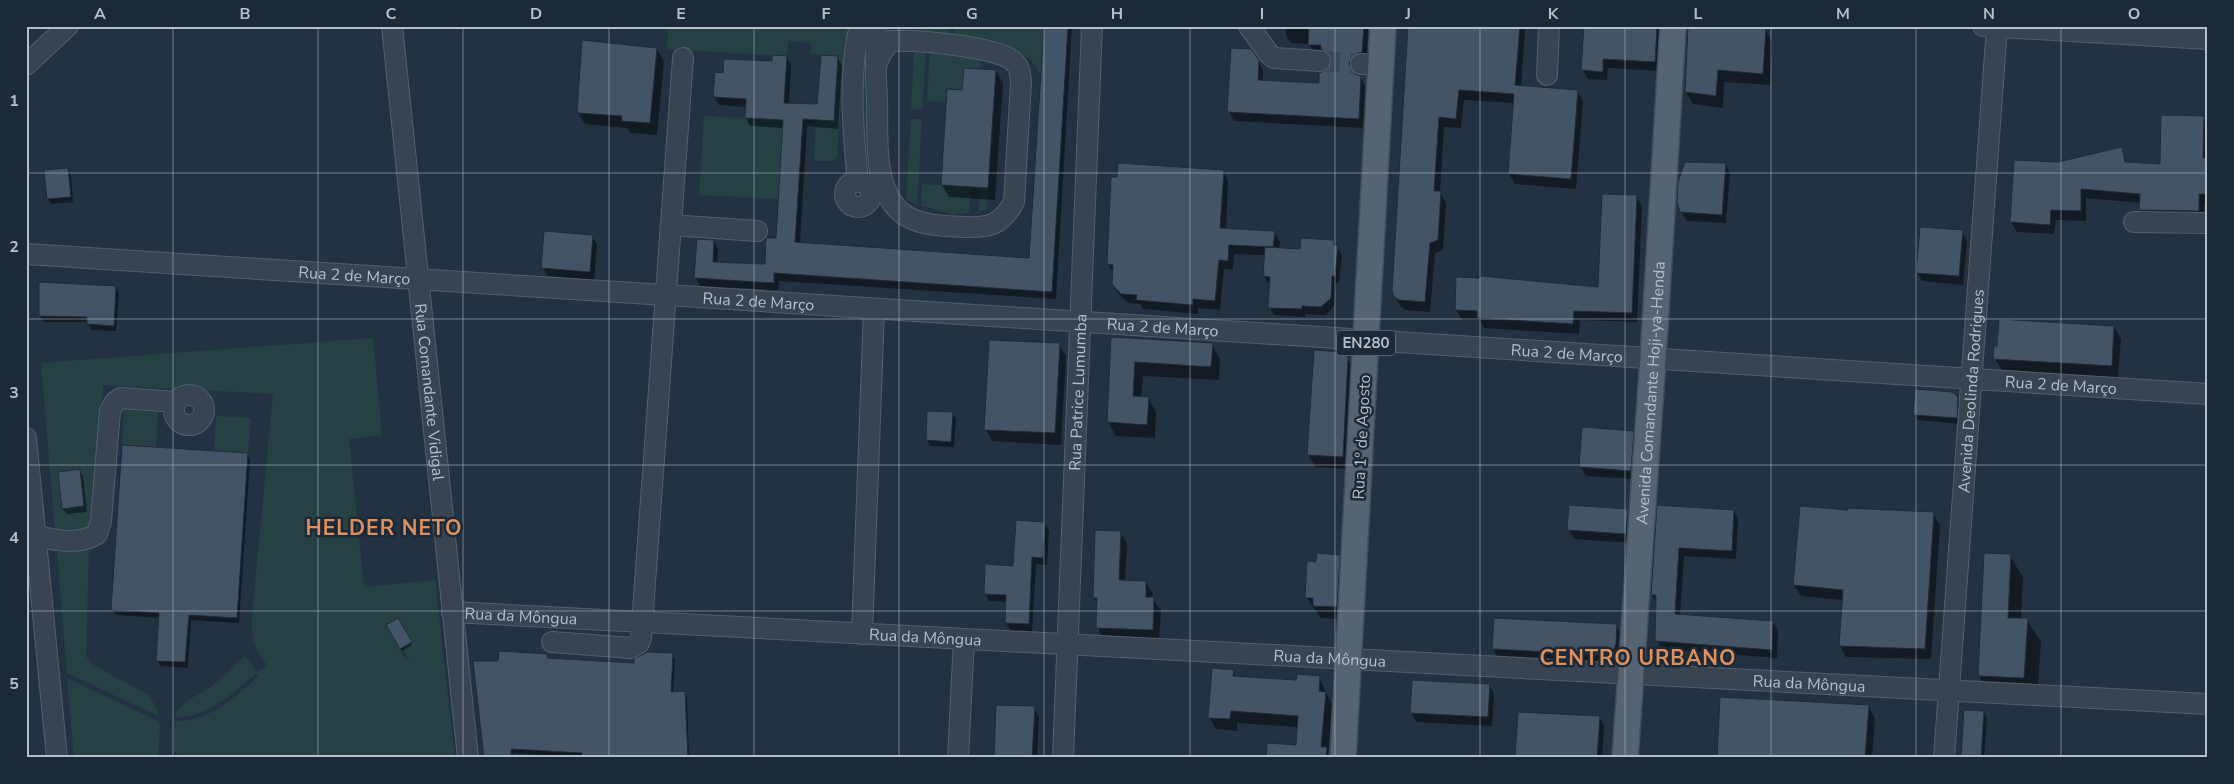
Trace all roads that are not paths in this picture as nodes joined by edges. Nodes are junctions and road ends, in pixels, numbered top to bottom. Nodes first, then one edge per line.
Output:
1 (68, 26) edge
2 (392, 26) edge
3 (860, 26) edge
4 (876, 26) edge
5 (1092, 26) edge
6 (1249, 26) edge
7 (1383, 26) edge
8 (1549, 26) edge
9 (1673, 26) edge
10 (1992, 27) edge
11 (2208, 40) edge
12 (683, 58) dead end
13 (1320, 61) tunnel mouth
14 (26, 65) edge
15 (876, 65) junction
16 (1547, 75) dead end
17 (858, 182) dead end
18 (2134, 222) dead end
19 (2208, 223) edge
20 (671, 224) junction
21 (757, 231) dead end
22 (26, 254) edge
23 (418, 279) junction
24 (665, 294) junction
25 (874, 309) junction
26 (1080, 322) junction
27 (1366, 340) junction
28 (1653, 359) junction
29 (1972, 379) junction
30 (2208, 394) edge
31 (176, 402) dead end
32 (26, 438) edge
33 (36, 535) junction
34 (452, 612) junction
35 (642, 622) junction
36 (862, 634) junction
37 (964, 639) junction
38 (552, 642) dead end
39 (1068, 645) junction
40 (1348, 660) junction
41 (1631, 674) junction
42 (1949, 691) junction
43 (2208, 704) edge
44 (1339, 754) edge
45 (57, 758) edge
46 (468, 758) edge
47 (958, 758) edge
48 (1063, 758) edge
49 (1624, 758) edge
50 (1944, 758) edge

1 - 14 street
2 - 23 street, Rua Comandante Vidigal
3 - 17 street
4 - 15 street
5 - 26 street, Rua Patrice Lumumba
6 - 13 street
7 - 27 main road, Rua 1º de Agosto / EN280
8 - 16 street
9 - 28 main road, Avenida Comandante Hoji-ya-Henda
10 - 11 street
10 - 29 street, Avenida Deolinda Rodrigues
12 - 20 street
15 - 15 street
18 - 19 street
20 - 21 street
20 - 24 street
22 - 23 street, Rua 2 de Março
23 - 24 street, Rua 2 de Março
23 - 34 street, Rua Comandante Vidigal
24 - 25 street, Rua 2 de Março
24 - 35 street
25 - 26 street, Rua 2 de Março
25 - 36 street
26 - 27 street, Rua 2 de Março
26 - 39 street, Rua Patrice Lumumba
27 - 28 street, Rua 2 de Março
27 - 40 main road, Rua 1º de Agosto / EN280
28 - 29 street, Rua 2 de Março
28 - 41 main road, Avenida Comandante Hoji-ya-Henda
29 - 30 street, Rua 2 de Março
29 - 42 street, Avenida Deolinda Rodrigues
31 - 33 street
32 - 33 street
33 - 45 street
34 - 35 street, Rua da Môngua
34 - 46 street, Rua Comandante Vidigal
35 - 36 street, Rua da Môngua
35 - 38 street
36 - 37 street, Rua da Môngua
37 - 39 street, Rua da Môngua
37 - 47 street
39 - 40 street, Rua da Môngua
39 - 48 street, Rua Patrice Lumumba
40 - 41 street, Rua da Môngua
40 - 44 main road, Rua 1º de Agosto / EN280
41 - 42 street, Rua da Môngua
41 - 49 main road, Avenida Comandante Hoji-ya-Henda
42 - 43 street, Rua da Môngua
42 - 50 street, Avenida Deolinda Rodrigues

